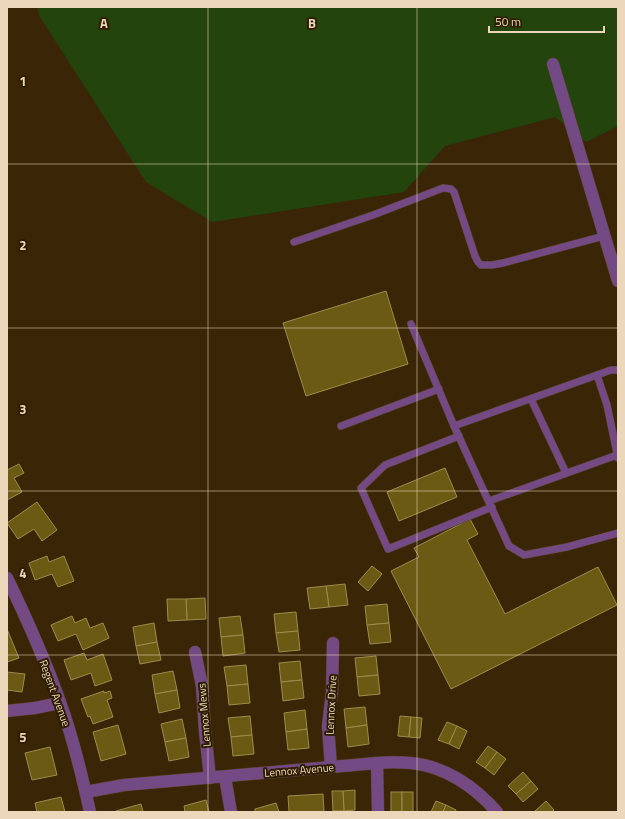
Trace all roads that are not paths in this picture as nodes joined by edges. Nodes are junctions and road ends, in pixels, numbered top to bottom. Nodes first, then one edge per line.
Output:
1 (553, 64) dead end
2 (604, 236) junction
3 (294, 242) dead end
4 (618, 281) edge
5 (411, 324) dead end
6 (618, 370) edge
7 (597, 375) junction
8 (438, 389) junction
9 (531, 399) junction
10 (341, 426) dead end
11 (454, 426) junction
12 (458, 436) junction
13 (617, 456) edge
14 (566, 473) junction
15 (490, 504) junction
16 (618, 534) edge
17 (7, 578) edge
18 (333, 643) dead end
19 (195, 652) dead end
20 (60, 703) junction
21 (7, 711) edge
22 (377, 763) junction
23 (331, 767) junction
24 (225, 777) junction
25 (210, 778) junction
26 (86, 792) junction
27 (90, 812) edge
28 (231, 812) edge
29 (378, 812) edge
30 (497, 812) edge

1 - 2 street
2 - 3 lane
2 - 4 street
5 - 8 lane
6 - 7 lane
7 - 9 lane
7 - 13 lane
8 - 10 lane
8 - 11 lane
9 - 11 lane
9 - 14 lane
11 - 12 lane
12 - 15 lane
12 - 15 lane
13 - 14 lane
14 - 15 lane
15 - 16 lane
17 - 20 street, Regent Avenue
18 - 23 street, Lennox Drive
19 - 25 street, Lennox Mews
20 - 21 street
20 - 26 street, Regent Avenue
22 - 23 street, Lennox Avenue
22 - 29 street
22 - 30 street, Lennox Avenue
23 - 24 street, Lennox Avenue
24 - 25 street, Lennox Avenue
24 - 28 street
25 - 26 street, Lennox Avenue
26 - 27 street, Regent Avenue

